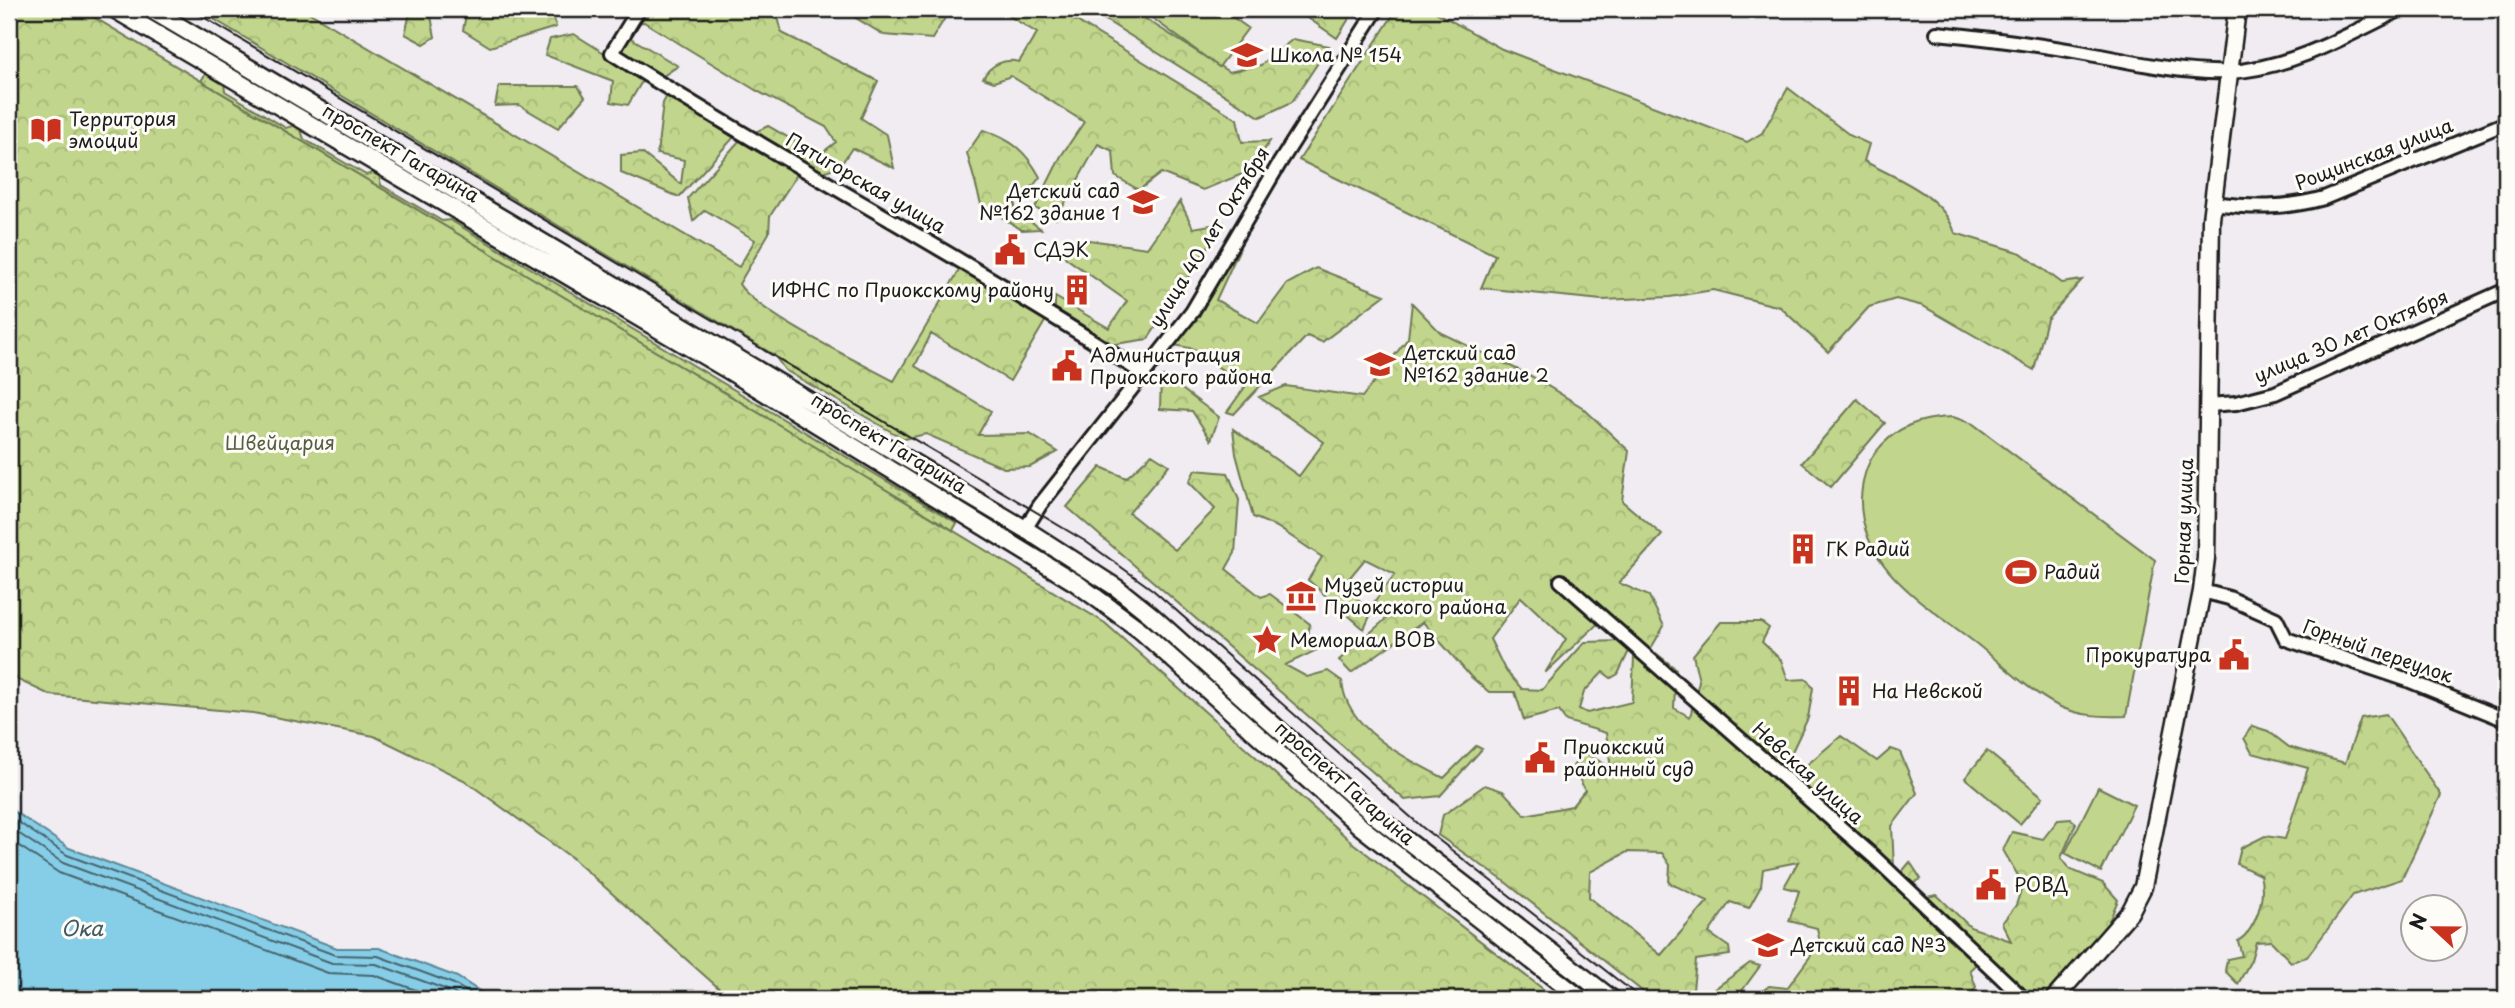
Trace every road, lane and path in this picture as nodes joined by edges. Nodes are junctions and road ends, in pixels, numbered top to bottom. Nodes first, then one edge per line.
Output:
1 (114, 9) edge
2 (150, 9) edge
3 (639, 9) edge
4 (1377, 9) edge
5 (2237, 9) edge
6 (2401, 9) edge
7 (1937, 33) dead end
8 (2227, 72) junction
9 (2506, 123) edge
10 (2212, 203) junction
11 (2506, 290) edge
12 (1144, 374) junction
13 (2208, 405) junction
14 (1025, 529) junction
15 (1015, 546) junction
16 (1560, 581) dead end
17 (2202, 592) junction
18 (2506, 706) edge
19 (1581, 999) edge
20 (1612, 999) edge
21 (2024, 999) edge
22 (2054, 999) edge

1 - 15 main road, проспект Гагарина
2 - 14 main road, проспект Гагарина
3 - 12 street, Пятигорская улица
4 - 12 street, улица 40 лет Октября
5 - 8 main road, Горная улица
6 - 8 street
7 - 8 street
8 - 10 main road, Горная улица
9 - 10 street, Рощинская улица
10 - 13 main road, Горная улица
11 - 13 street, улица 30 лет Октября
12 - 14 street, улица 40 лет Октября
13 - 17 main road, Горная улица
14 - 15 main road, улица 40 лет Октября
14 - 20 main road, проспект Гагарина
15 - 19 main road, проспект Гагарина
16 - 21 street, Невская улица
17 - 18 street, Горный переулок
17 - 22 main road, Горная улица

